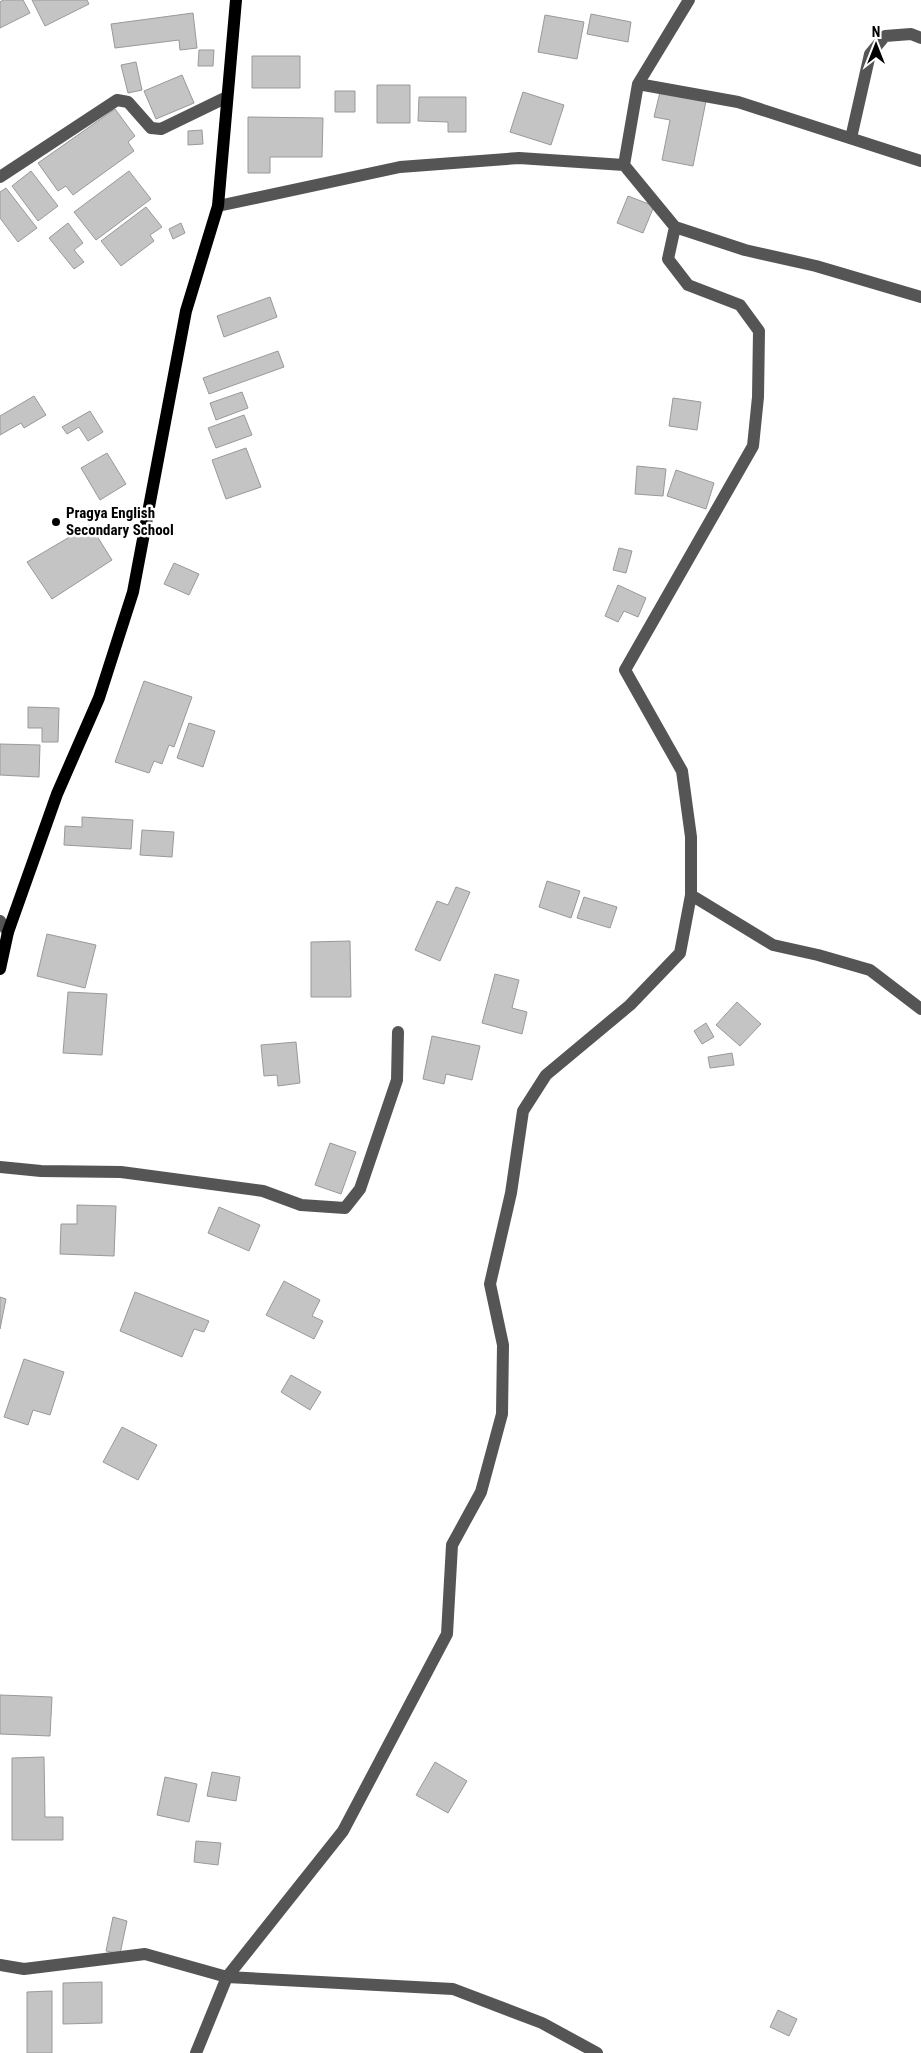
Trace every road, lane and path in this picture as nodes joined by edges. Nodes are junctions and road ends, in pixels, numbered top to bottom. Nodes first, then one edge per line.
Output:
1 (236, 0) edge
2 (689, 0) edge
3 (921, 38) edge
4 (638, 84) junction
5 (227, 97) junction
6 (851, 138) junction
7 (921, 161) edge
8 (624, 165) junction
9 (0, 177) edge
10 (218, 206) junction
11 (675, 227) junction
12 (921, 297) edge
13 (691, 895) junction
14 (0, 921) edge
15 (8, 932) junction
16 (0, 969) edge
17 (921, 1009) edge
18 (398, 1032) dead end
19 (0, 1168) edge
20 (0, 1965) edge
21 (227, 1977) junction
22 (196, 2053) edge
23 (597, 2053) edge

1 - 5 main road
2 - 4 street
3 - 6 street
4 - 6 street
4 - 8 street
5 - 9 street
5 - 10 main road
6 - 7 street
8 - 10 street
8 - 11 street
10 - 15 main road
11 - 12 street
11 - 13 street
13 - 17 street
13 - 21 street
14 - 15 street
15 - 16 main road
18 - 19 street
20 - 21 street
21 - 22 street
21 - 23 street

